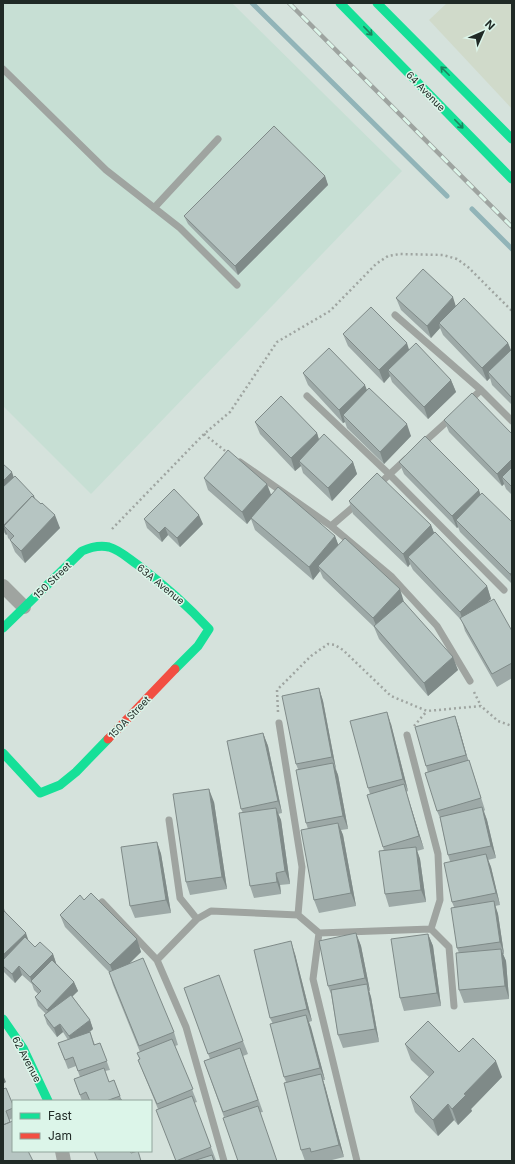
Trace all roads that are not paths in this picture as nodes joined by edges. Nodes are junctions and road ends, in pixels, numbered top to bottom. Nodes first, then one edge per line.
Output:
1 (340, 3) edge
2 (377, 3) edge
3 (3, 69) edge
4 (218, 139) dead end
5 (512, 139) edge
6 (512, 178) edge
7 (154, 208) junction
8 (237, 285) dead end
9 (395, 314) dead end
10 (481, 390) junction
11 (307, 396) dead end
12 (512, 421) edge
13 (234, 457) edge
14 (390, 475) junction
15 (331, 526) junction
16 (107, 547) joint
17 (3, 586) edge
18 (504, 590) dead end
19 (24, 607) junction
20 (3, 628) edge
21 (209, 629) joint
22 (470, 681) dead end
23 (279, 722) road end
24 (407, 735) road end
25 (3, 753) edge
26 (169, 820) dead end
27 (102, 902) edge
28 (298, 915) junction
29 (197, 919) junction
30 (431, 929) junction
31 (319, 933) junction
32 (156, 960) junction
33 (454, 1006) dead end
34 (3, 1020) edge
35 (48, 1100) edge
36 (224, 1161) edge
37 (357, 1161) edge

1 -> 6 street, 64 Avenue
5 -> 2 street
3 - 7 lane
4 - 7 lane
7 - 8 lane
9 - 10 lane
10 - 12 lane
10 - 14 lane
11 - 14 lane
13 - 15 lane
14 - 15 lane
14 - 18 lane
15 - 22 lane
16 - 19 street, 150 Street
16 - 21 street, 63A Avenue
17 - 19 street
19 - 20 street, 150 Street
21 - 25 street, 150A Street
23 - 28 lane
24 - 30 lane
26 - 29 lane
27 - 32 lane
28 - 29 lane
28 - 31 lane
29 - 32 lane
30 - 31 lane
30 - 33 lane
31 - 37 lane
32 - 36 lane
34 - 35 street, 62 Avenue

